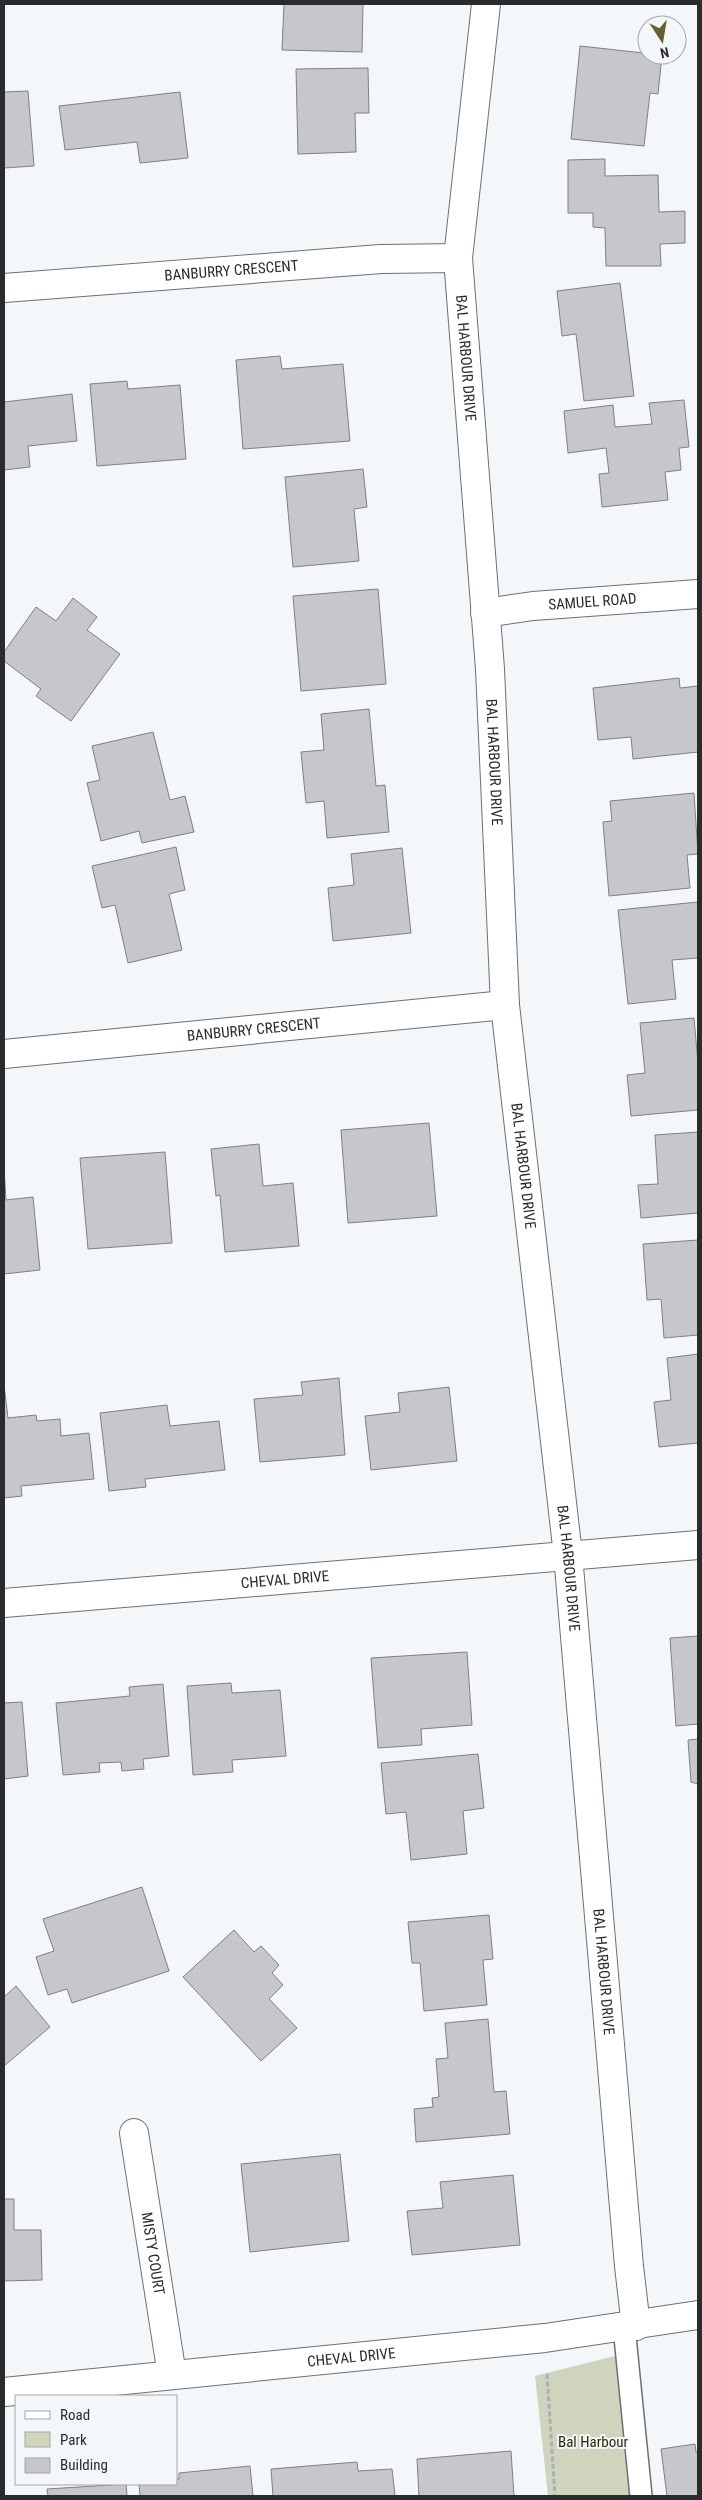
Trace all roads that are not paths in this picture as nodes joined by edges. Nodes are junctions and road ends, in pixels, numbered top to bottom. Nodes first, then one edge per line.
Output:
1 (486, 4) edge
2 (458, 258) junction
3 (4, 288) edge
4 (698, 594) edge
5 (485, 613) junction
6 (505, 1005) junction
7 (4, 1054) edge
8 (698, 1545) edge
9 (568, 1555) junction
10 (4, 1602) edge
11 (134, 2133) dead end
12 (698, 2315) edge
13 (630, 2326) junction
14 (172, 2374) junction
15 (4, 2392) edge
16 (641, 2496) edge

1 - 2 street, BAL HARBOUR DRIVE
2 - 3 street, BANBURRY CRESCENT
2 - 5 street, BAL HARBOUR DRIVE
4 - 5 street, SAMUEL ROAD
5 - 6 street, BAL HARBOUR DRIVE
6 - 7 street, BANBURRY CRESCENT
6 - 9 street, BAL HARBOUR DRIVE
8 - 9 street, CHEVAL DRIVE
9 - 10 street, CHEVAL DRIVE
9 - 13 street, BAL HARBOUR DRIVE
11 - 14 street, MISTY COURT
12 - 13 street, CHEVAL DRIVE
13 - 14 street, CHEVAL DRIVE
13 - 16 lane
14 - 15 street, CHEVAL DRIVE

